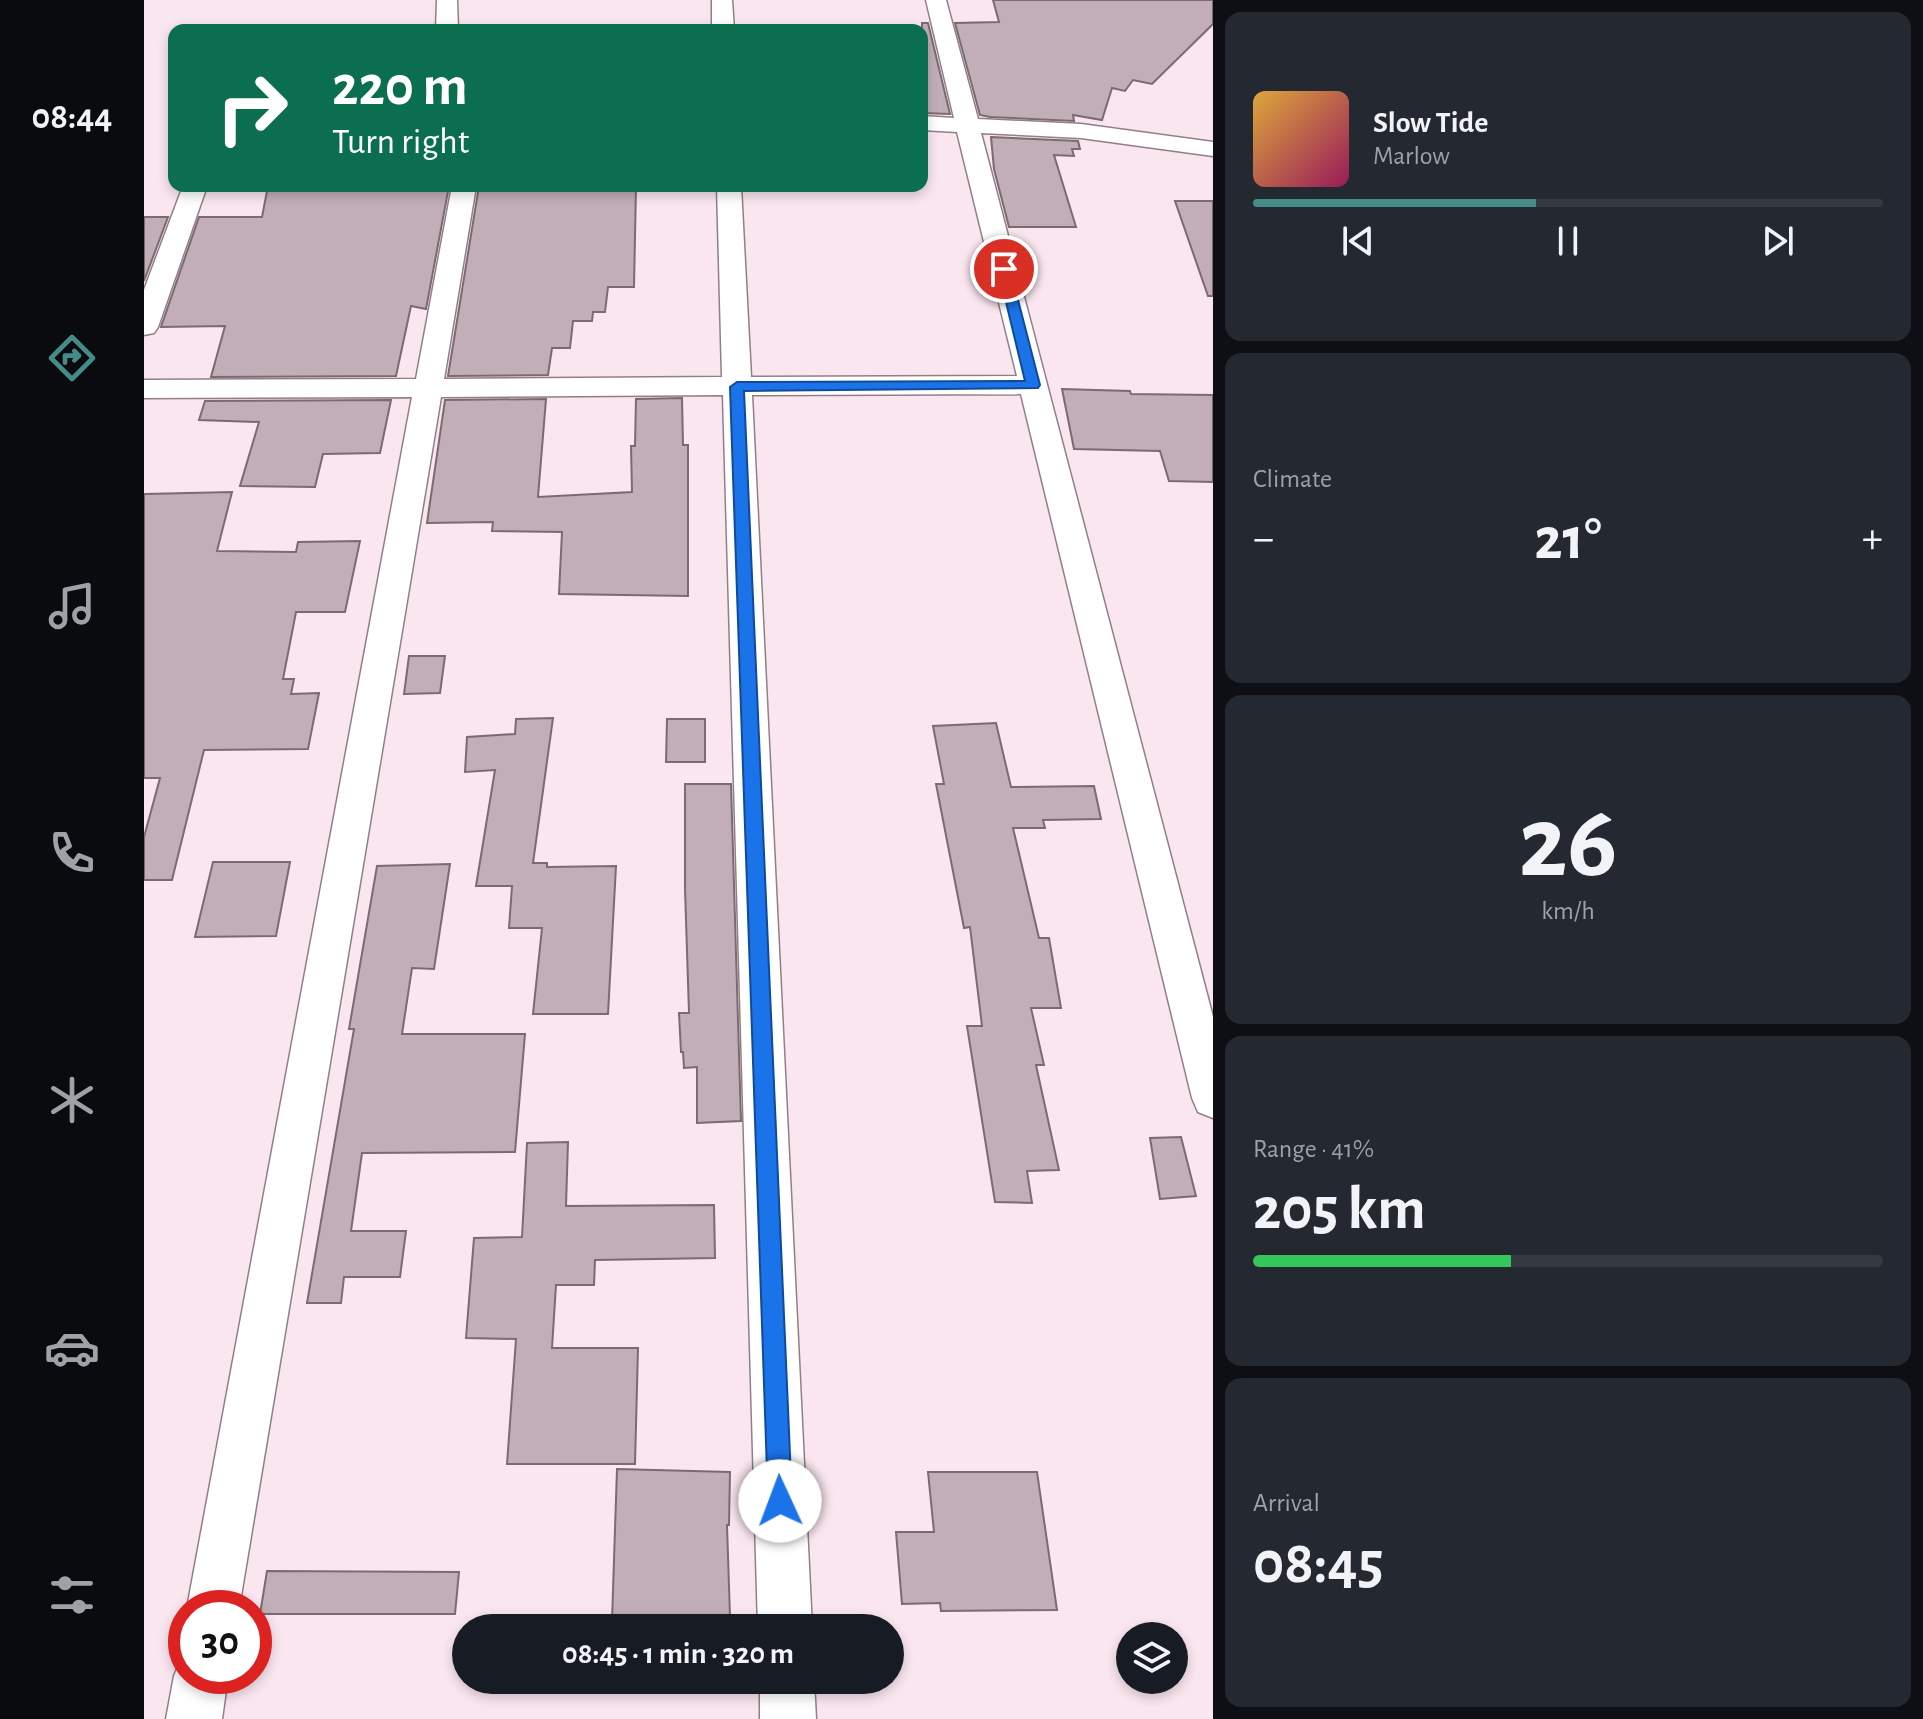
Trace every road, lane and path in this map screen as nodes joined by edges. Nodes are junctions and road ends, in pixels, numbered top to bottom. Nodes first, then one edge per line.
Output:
1 (447, 0) edge
2 (722, 0) edge
3 (936, 0) edge
4 (447, 24) edge
5 (723, 24) edge
6 (928, 123) edge
7 (967, 124) junction
8 (1213, 149) edge
9 (193, 192) edge
10 (463, 192) edge
11 (729, 192) edge
12 (144, 327) edge
13 (1033, 385) junction
14 (737, 387) junction
15 (430, 388) junction
16 (144, 389) edge
17 (1213, 1098) edge
18 (216, 1590) edge
19 (784, 1614) edge
20 (198, 1694) edge
21 (787, 1694) edge
22 (194, 1719) edge
23 (788, 1719) edge

1 - 4 street
2 - 5 street
3 - 7 street
6 - 7 street
7 - 8 street
7 - 13 street
9 - 12 street
10 - 15 street
11 - 14 street
13 - 14 street
13 - 17 street
14 - 15 street
14 - 19 street
15 - 16 street
15 - 18 street
20 - 22 street
21 - 23 street

